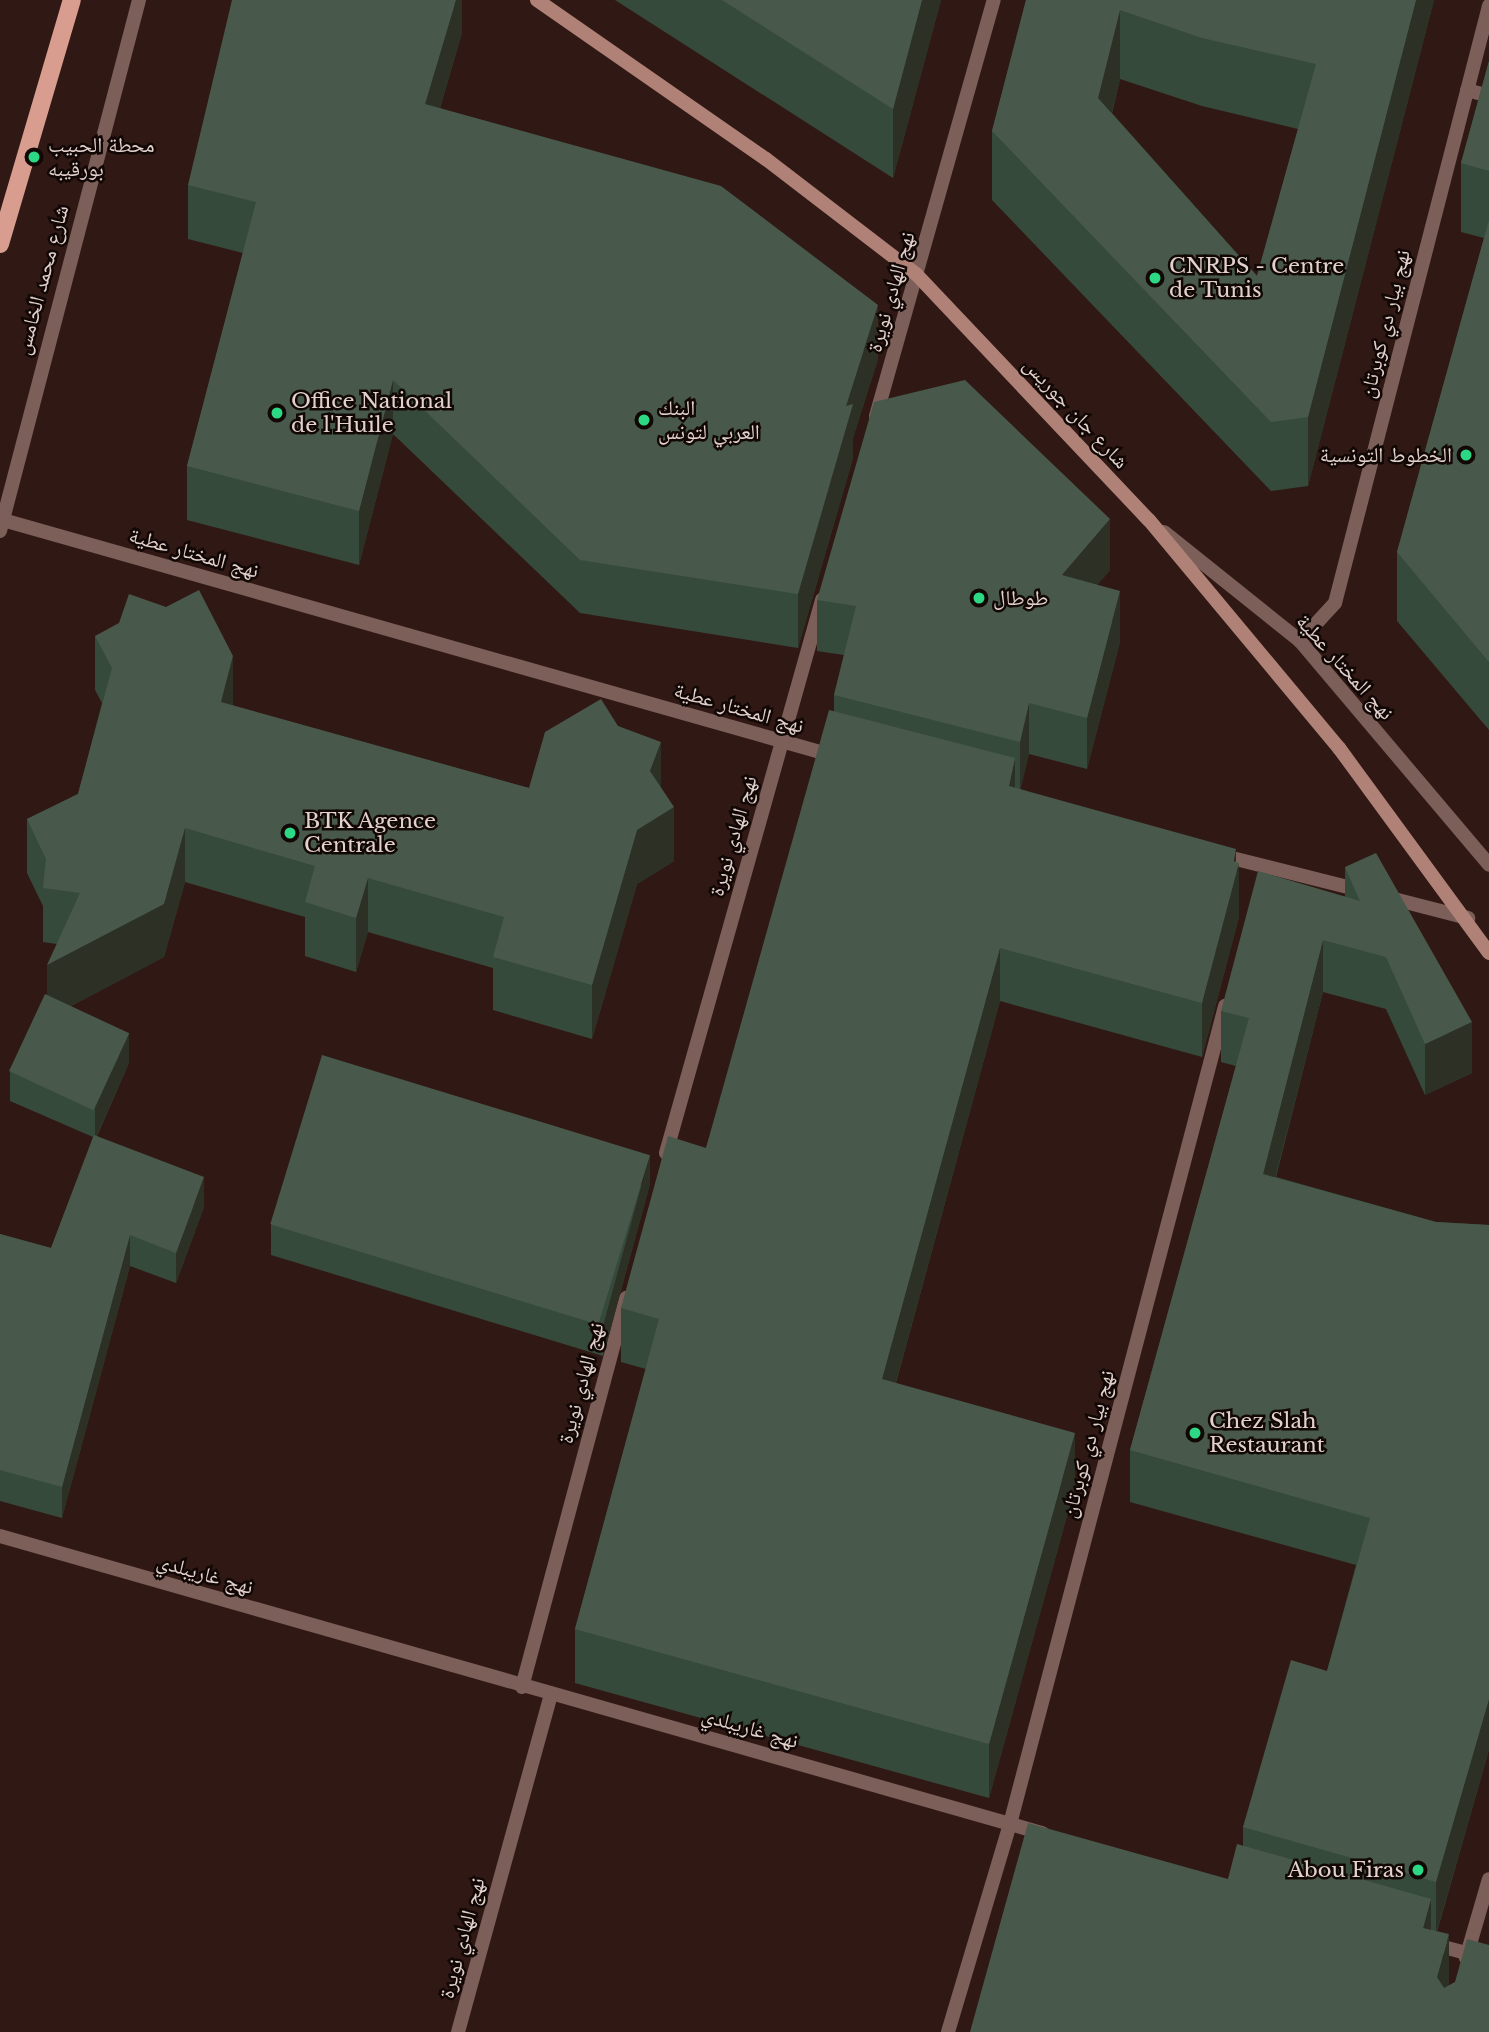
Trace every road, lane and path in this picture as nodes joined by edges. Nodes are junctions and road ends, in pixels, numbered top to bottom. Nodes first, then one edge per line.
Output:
1 (72, 0) edge
2 (139, 0) edge
3 (537, 0) edge
4 (994, 0) edge
5 (1489, 6) edge
6 (1466, 90) junction
7 (1489, 96) edge
8 (0, 244) edge
9 (917, 275) junction
10 (870, 435) edge
11 (1149, 520) junction
12 (1, 526) edge
13 (828, 582) edge
14 (1300, 641) junction
15 (781, 743) junction
16 (846, 759) edge
17 (1199, 849) edge
18 (1489, 865) edge
19 (1469, 919) junction
20 (1489, 953) edge
21 (1231, 987) edge
22 (663, 1166) edge
23 (630, 1285) edge
24 (0, 1536) edge
25 (522, 1687) junction
26 (551, 1694) junction
27 (1010, 1824) junction
28 (1064, 1839) edge
29 (1489, 1878) edge
30 (1413, 1938) edge
31 (1467, 1954) junction
32 (1489, 1959) edge
33 (1460, 1980) edge
34 (458, 2032) edge
35 (948, 2032) edge

1 - 8 main road
2 - 12 street, شارع محمد الخامس
3 - 9 main road, شارع جان جوريس
4 - 9 street, نهج الهادي نويرة
5 - 6 street, نهج بيار دي كوبرتان
6 - 7 street
6 - 14 street, نهج بيار دي كوبرتان
9 - 10 street, نهج الهادي نويرة
9 - 11 main road, شارع جان جوريس
11 - 14 street, نهج المختار عطية
11 - 19 main road, شارع جان جوريس
12 - 15 street, نهج المختار عطية
13 - 15 street, نهج الهادي نويرة
14 - 18 street, نهج المختار عطية
15 - 16 street, نهج المختار عطية
15 - 22 street, نهج الهادي نويرة
17 - 19 street
19 - 20 main road, شارع جان جوريس
21 - 27 street, نهج بيار دي كوبرتان
23 - 25 street, نهج الهادي نويرة
24 - 25 street, نهج غاريبلدي
25 - 26 street, نهج غاريبلدي
26 - 27 street, نهج غاريبلدي
26 - 34 street, نهج الهادي نويرة
27 - 28 street, نهج غاريبلدي
27 - 35 street, نهج بيار دي كوبرتان
29 - 31 street
30 - 31 street
31 - 32 street
31 - 33 street

